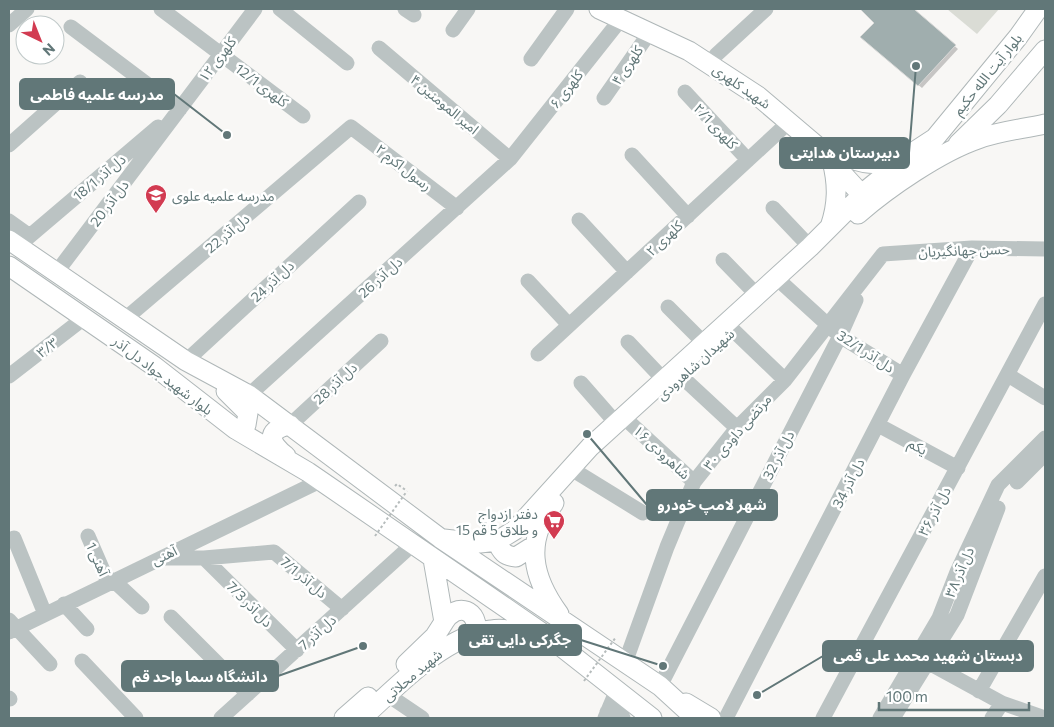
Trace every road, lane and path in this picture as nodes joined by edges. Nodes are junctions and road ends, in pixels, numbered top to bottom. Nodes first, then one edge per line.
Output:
1 (27, 9) edge
2 (161, 9) edge
3 (255, 9) edge
4 (280, 9) edge
5 (468, 9) edge
6 (567, 9) edge
7 (599, 9) edge
8 (764, 9) edge
9 (1038, 9) edge
10 (622, 14) edge
11 (9, 25) edge
12 (70, 27) dead end
13 (453, 30) dead end
14 (650, 32) junction
15 (379, 48) dead end
16 (1045, 50) edge
17 (221, 54) junction
18 (531, 59) dead end
19 (713, 60) junction
20 (346, 63) dead end
21 (80, 82) dead end
22 (685, 92) dead end
23 (604, 98) dead end
24 (180, 109) junction
25 (302, 116) dead end
26 (789, 122) junction
27 (1045, 124) edge
28 (351, 127) joint
29 (935, 138) joint
30 (9, 145) edge
31 (950, 152) junction
32 (912, 153) junction
33 (632, 156) dead end
34 (836, 157) junction
35 (510, 159) junction
36 (748, 160) junction
37 (868, 194) junction
38 (358, 202) dead end
39 (457, 208) junction
40 (773, 208) dead end
41 (688, 216) junction
42 (579, 220) dead end
43 (9, 221) edge
44 (830, 228) junction
45 (19, 241) edge
46 (810, 246) junction
47 (972, 248) junction
48 (1045, 249) edge
49 (883, 254) joint
50 (723, 260) dead end
51 (9, 266) edge
52 (627, 272) junction
53 (56, 273) junction
54 (528, 280) dead end
55 (783, 284) junction
56 (757, 294) junction
57 (668, 307) dead end
58 (1044, 310) edge
59 (84, 318) junction
60 (125, 319) junction
61 (569, 325) junction
62 (733, 330) junction
63 (834, 331) junction
64 (380, 341) dead end
65 (628, 342) dead end
66 (704, 343) junction
67 (538, 354) dead end
68 (191, 364) junction
69 (903, 375) junction
70 (1008, 375) junction
71 (9, 376) edge
72 (673, 378) junction
73 (785, 380) junction
74 (581, 383) dead end
75 (249, 395) junction
76 (1045, 398) edge
77 (623, 423) junction
78 (878, 424) junction
79 (290, 425) junction
80 (737, 428) junction
81 (235, 429) junction
82 (1045, 438) edge
83 (1045, 454) edge
84 (1034, 467) edge
85 (958, 468) junction
86 (578, 473) junction
87 (314, 477) junction
88 (694, 482) junction
89 (397, 484) dead end
90 (643, 513) dead end
91 (88, 536) dead end
92 (375, 536) dead end
93 (14, 538) dead end
94 (440, 538) junction
95 (497, 541) junction
96 (412, 545) junction
97 (535, 545) junction
98 (158, 558) junction
99 (204, 558) junction
100 (433, 559) junction
101 (1045, 576) edge
102 (111, 581) junction
103 (64, 604) junction
104 (142, 606) dead end
105 (342, 609) junction
106 (45, 614) junction
107 (171, 617) dead end
108 (444, 622) junction
109 (566, 624) junction
110 (12, 627) edge
111 (87, 629) dead end
112 (476, 634) junction
113 (554, 641) junction
114 (621, 641) dead end
115 (297, 650) junction
116 (82, 661) dead end
117 (625, 662) junction
118 (927, 662) junction
119 (50, 664) dead end
120 (584, 681) dead end
121 (660, 686) junction
122 (979, 691) junction
123 (248, 694) junction
124 (388, 695) junction
125 (623, 704) edge
126 (1002, 704) junction
127 (606, 715) edge
128 (885, 717) edge
129 (136, 718) edge
130 (221, 718) edge
131 (344, 718) edge
132 (362, 718) edge
133 (422, 718) edge
134 (652, 718) edge
135 (695, 718) edge
136 (711, 718) edge
137 (726, 718) edge
138 (823, 718) edge
139 (992, 718) edge
140 (1045, 718) edge

1 - 11 street
2 - 17 street, کلهری 12/1
3 - 17 street, کلهری ۱۲
4 - 20 street
5 - 13 street
6 - 18 street
7 - 10 main road, شهید کلهری
8 - 19 street
9 - 29 main road, بلوار آیت الله حکیم
10 - 14 main road, شهید کلهری
10 - 19 main road, شهید کلهری
10 - 35 street, کلهری ۶
12 - 24 street
14 - 19 main road, شهید کلهری
14 - 23 street, کلهری ۴
15 - 35 street, امیر المومنین ۴
16 - 31 main road, بلوار آیت الله حکیم
17 - 24 street, کلهری ۱۲
17 - 25 street, کلهری 12/1
19 - 26 main road, شهید کلهری
19 - 34 main road, شهید کلهری
21 - 30 street
22 - 36 street, کلهری ۲/1
24 - 45 street, دل آذر 18/1
24 - 53 street, دل آذر 20
26 - 34 main road, شهید کلهری
26 - 36 street, کلهری ۲
27 - 31 main road
28 - 39 street, رسول اکرم ۲
28 - 60 street, دل آذر 22
29 - 32 main road, شهیدان شاهرودی
31 - 37 main road, شهیدان شاهرودی
32 - 34 main road
32 - 37 main road, شهیدان شاهرودی
33 - 41 street
34 - 37 main road, شهید کلهری
34 - 44 main road
35 - 39 street, دل آذر 26
36 - 41 street, کلهری ۲
37 - 44 main road, شهیدان شاهرودی
37 - 55 main road, شهیدان شاهرودی
38 - 68 street, دل آذر 24
39 - 75 street, دل آذر 26
40 - 46 street
41 - 52 street, کلهری ۲
42 - 52 street
43 - 45 street
44 - 46 main road, شهیدان شاهرودی
45 - 53 main road, بلوار شهید جواد دل آذر
46 - 56 main road, شهیدان شاهرودی
47 - 48 street, حسن جهانگیریان
47 - 49 street, حسن جهانگیریان
47 - 69 street, دل آذر 34
49 - 63 street, ۳۰ مرتضی داودی
50 - 56 street
51 - 59 main road, بلوار شهید جواد دل آذر
52 - 61 street, کلهری ۲
53 - 60 main road, بلوار شهید جواد دل آذر
54 - 61 street
55 - 62 main road, شهیدان شاهرودی
55 - 63 street, دل آذر 32/1
56 - 66 main road, شهیدان شاهرودی
57 - 66 street
58 - 70 street, دل آذر ۳۶
59 - 71 street, ۳/۳
59 - 81 main road, بلوار شهید جواد دل آذر
60 - 68 main road, بلوار شهید جواد دل آذر
61 - 67 street, کلهری ۲
62 - 72 main road, شهیدان شاهرودی
62 - 73 street
63 - 69 street, دل آذر 32/1
63 - 73 street, ۳۰ مرتضی داودی
63 - 121 street, دل آذر 32
64 - 79 street, دل آذر 28
65 - 72 street
66 - 72 main road, شهیدان شاهرودی
68 - 75 main road, بلوار شهید جواد دل آذر
68 - 81 main road
69 - 78 street, دل آذر 34
70 - 76 street
70 - 85 street, دل آذر ۳۶
72 - 77 main road, شهیدان شاهرودی
72 - 80 street
73 - 80 street, ۳۰ مرتضی داودی
74 - 77 street, شاهرودی ۱۶
75 - 79 main road, بلوار شهید جواد دل آذر
77 - 86 main road, شهیدان شاهرودی
77 - 88 street, شاهرودی ۱۶
77 - 95 main road, شهیدان شاهرودی
78 - 85 street, یکم
78 - 137 street, دل آذر 34
79 - 87 main road
79 - 94 main road, بلوار شهید جواد دل آذر
80 - 88 street, ۳۰ مرتضی داودی
81 - 87 main road, بلوار شهید جواد دل آذر
82 - 84 street, دل آذر ۳۸
83 - 84 street, دل آذر ۳۸
84 - 118 street, دل آذر ۳۸
84 - 128 street, دل آذر ۳۸
85 - 138 street, دل آذر ۳۶
86 - 90 street
86 - 97 main road, شهیدان شاهرودی
87 - 96 main road
87 - 98 street, آهنی
88 - 117 street, ۳۰ مرتضی داودی
89 - 92 path, bridge
91 - 102 street, آهنی 1
93 - 106 street
94 - 95 main road
94 - 109 main road, بلوار شهید جواد دل آذر
95 - 97 main road
96 - 100 main road
96 - 105 street, دل آذر 7
97 - 109 main road, شهیدان شاهرودی
98 - 99 street, دل آذر 7/1
98 - 102 street, آهنی
99 - 105 street, دل آذر 7/1
99 - 115 street, دل آذر 7/3
100 - 108 main road
100 - 113 main road
101 - 122 street
102 - 103 street, آهنی
102 - 104 street
103 - 106 street, آهنی
103 - 111 street
105 - 115 street, دل آذر 7
106 - 110 street, آهنی
107 - 123 street
108 - 112 main road
108 - 131 main road, شهید محلاتی
109 - 117 main road, بلوار شهید جواد دل آذر
110 - 119 street
112 - 113 main road, شهید محلاتی
112 - 124 main road, شهید محلاتی
113 - 125 main road
114 - 120 path, bridge
115 - 123 street, دل آذر 7
116 - 129 street
117 - 121 main road, بلوار شهید جواد دل آذر
118 - 122 street
118 - 128 street, دل آذر ۳۸
121 - 135 main road
121 - 136 main road
122 - 126 street
123 - 130 street, دل آذر 7
124 - 132 main road, شهید محلاتی
124 - 133 street
125 - 127 street
125 - 134 main road
126 - 139 street
126 - 140 street

